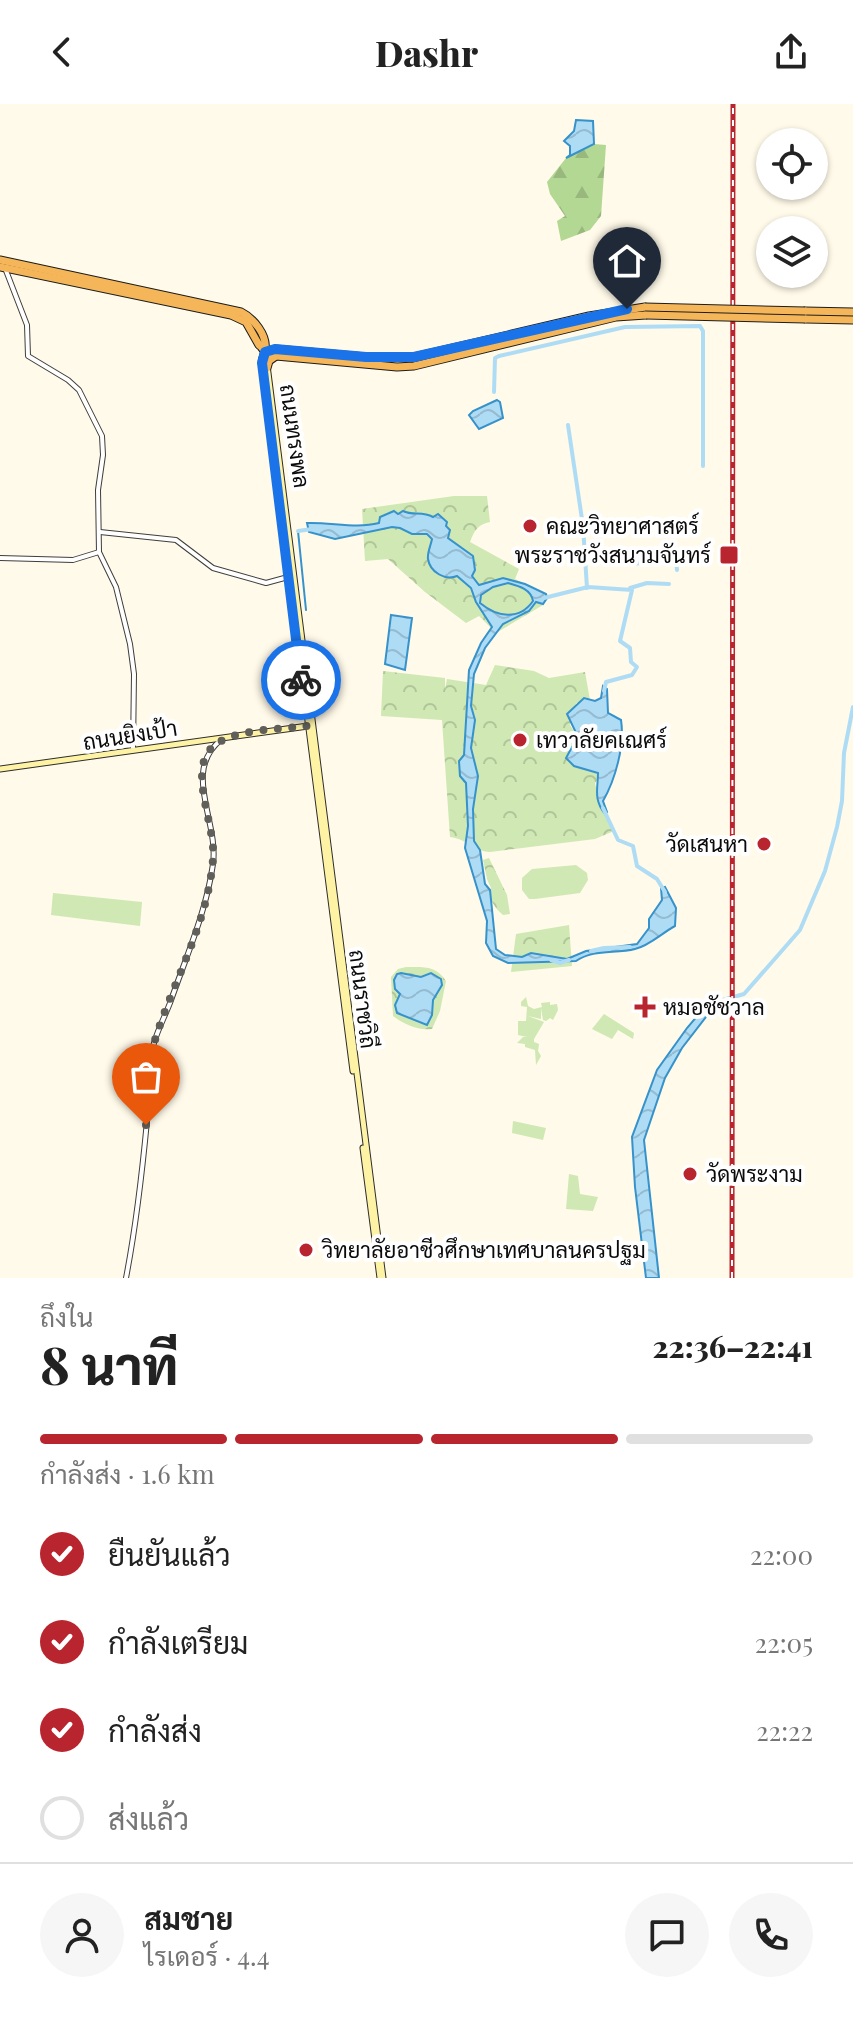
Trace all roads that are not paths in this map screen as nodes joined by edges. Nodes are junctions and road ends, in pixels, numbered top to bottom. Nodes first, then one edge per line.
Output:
1 (2, 265) edge
2 (718, 307) dead end
3 (645, 311) junction
4 (853, 312) edge
5 (805, 315) junction
6 (709, 320) dead end
7 (853, 320) edge
8 (556, 324) junction
9 (588, 324) junction
10 (263, 346) junction
11 (276, 353) junction
12 (264, 365) junction
13 (99, 532) junction
14 (99, 552) junction
15 (0, 558) edge
16 (291, 579) junction
17 (310, 725) junction
18 (224, 737) junction
19 (133, 752) junction
20 (0, 769) edge
21 (126, 1278) edge
22 (381, 1278) edge

1 - 10 highway
1 - 13 street
2 - 8 highway
3 - 5 highway, bridge
3 - 8 highway
3 - 9 highway
4 - 5 highway
5 - 7 highway
6 - 9 highway
8 - 11 highway
9 - 11 highway
10 - 11 highway
10 - 12 highway
11 - 12 highway
12 - 16 main road, ถนนทรงพล
13 - 14 street
13 - 16 street
14 - 15 street
14 - 19 street
16 - 17 main road, ถนนทรงพล
17 - 18 main road, ถนนยิงเป้า
17 - 22 main road, ถนนราชวิถี
18 - 19 main road, ถนนยิงเป้า
18 - 21 street
19 - 20 main road, ถนนยิงเป้า

